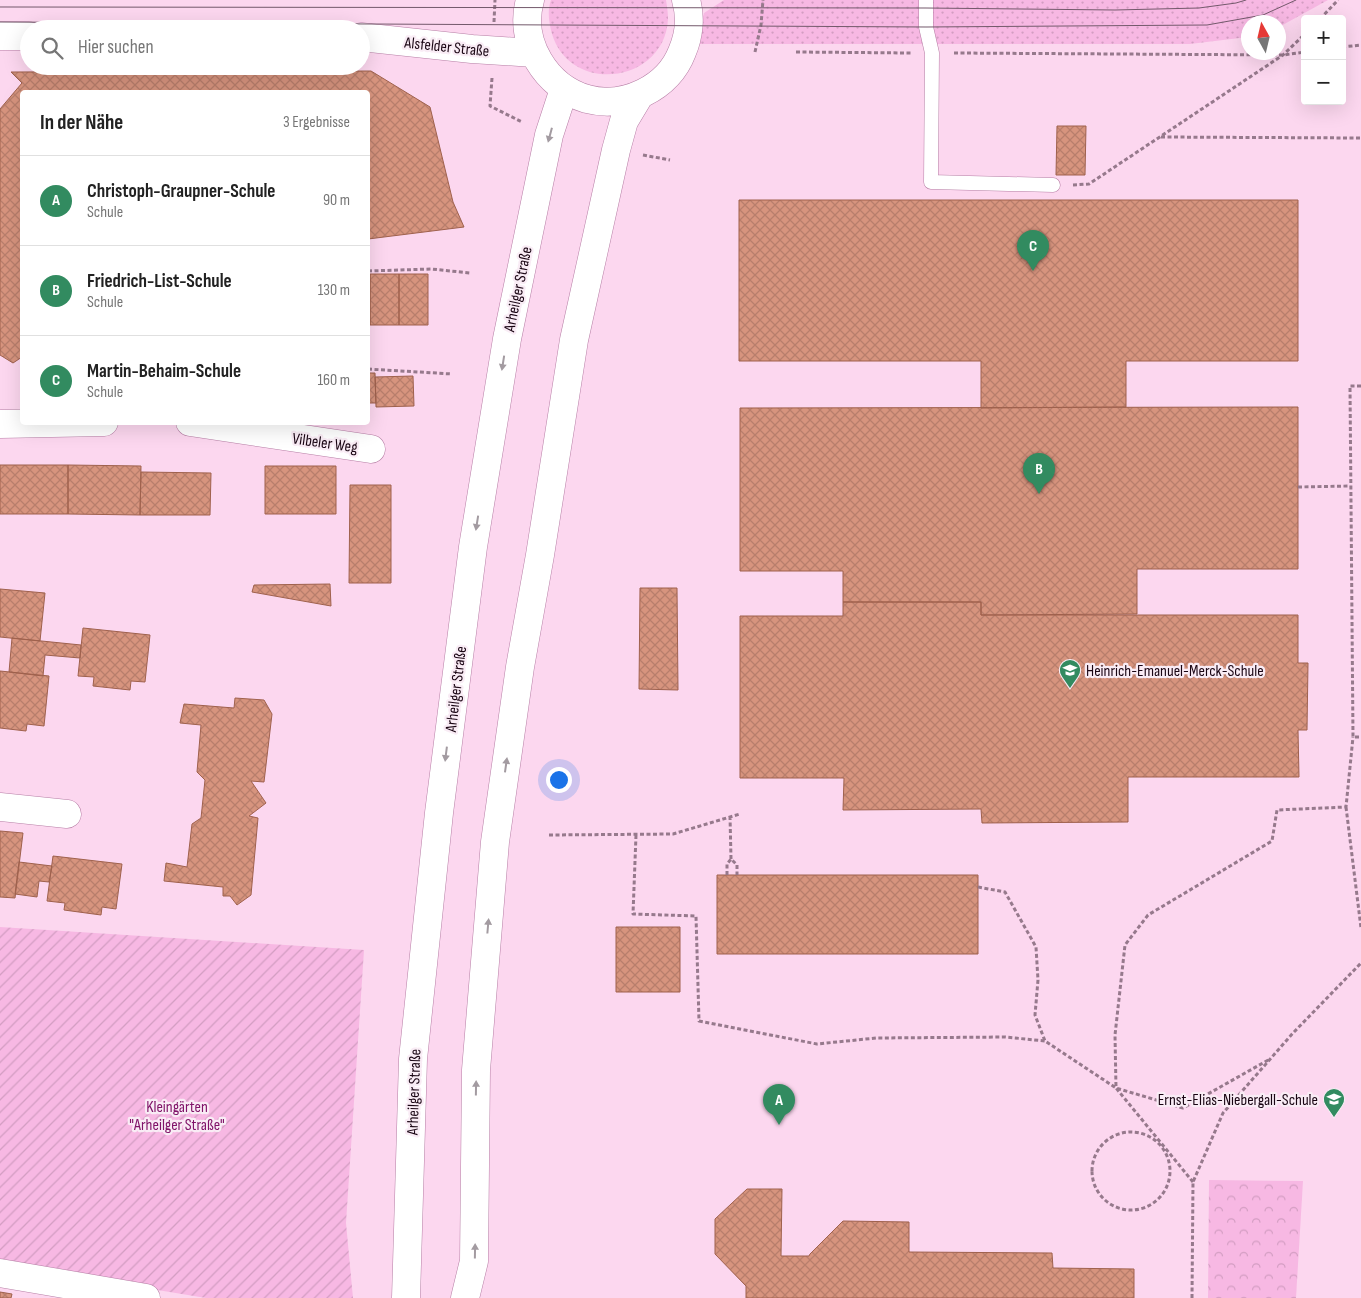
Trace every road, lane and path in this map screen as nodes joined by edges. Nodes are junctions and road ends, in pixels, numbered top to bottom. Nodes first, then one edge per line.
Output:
1 (530, 0) edge
2 (702, 0) edge
3 (763, 0) edge
4 (926, 0) edge
5 (1338, 0) edge
6 (688, 13) edge
7 (1324, 15) edge
8 (0, 36) edge
9 (20, 36) edge
10 (370, 38) edge
11 (1301, 38) edge
12 (1361, 45) edge
13 (1346, 47) edge
14 (755, 52) dead end
15 (796, 52) dead end
16 (1286, 52) edge
17 (534, 53) junction
18 (932, 53) junction
19 (1301, 53) edge
20 (1241, 55) edge
21 (1286, 55) edge
22 (1276, 60) edge
23 (564, 89) junction
24 (638, 96) junction
25 (1160, 137) junction
26 (1361, 138) edge
27 (1089, 184) dead end
28 (1053, 185) dead end
29 (370, 270) edge
30 (470, 273) dead end
31 (370, 370) edge
32 (452, 374) dead end
33 (1361, 386) edge
34 (0, 424) edge
35 (20, 424) edge
36 (226, 425) edge
37 (371, 449) dead end
38 (1350, 486) junction
39 (1298, 487) dead end
40 (1353, 737) junction
41 (1361, 737) edge
42 (0, 807) edge
43 (1346, 807) junction
44 (67, 814) dead end
45 (740, 814) dead end
46 (730, 816) junction
47 (549, 835) dead end
48 (636, 835) junction
49 (731, 859) junction
50 (727, 875) dead end
51 (737, 875) dead end
52 (978, 887) dead end
53 (1361, 928) edge
54 (1361, 963) edge
55 (1045, 1041) junction
56 (1270, 1059) junction
57 (1116, 1088) junction
58 (1162, 1146) junction
59 (1193, 1182) junction
60 (0, 1273) edge
61 (146, 1298) edge
62 (406, 1298) edge
63 (465, 1298) edge
64 (1192, 1298) edge

1 - 17 street
2 - 6 lane
3 - 14 path
4 - 18 lane
5 - 7 path
6 - 24 street
8 - 9 street
10 - 17 street, Alsfelder Straße
11 - 16 path
12 - 13 path
15 - 18 path
17 - 23 street
18 - 20 path
18 - 28 lane
19 - 21 path
22 - 25 path
23 - 24 street
23 -> 62 street, Arheilger Straße
63 -> 24 street
25 - 26 path
25 - 27 path
29 - 30 path
31 - 32 path
33 - 38 path
34 - 35 street
36 - 37 street, Vilbeler Weg
38 - 39 path
38 - 40 path
40 - 41 path
40 - 43 path
42 - 44 street
43 - 53 path
43 - 57 path
45 - 46 path
46 - 48 path
46 - 49 path
47 - 48 path
48 - 55 path
49 - 50 path
49 - 51 path
52 - 55 path
54 - 56 path
55 - 57 path
56 - 57 path
56 - 59 path
57 - 58 path
58 - 58 path
58 - 59 path
59 - 64 path
60 - 61 street

